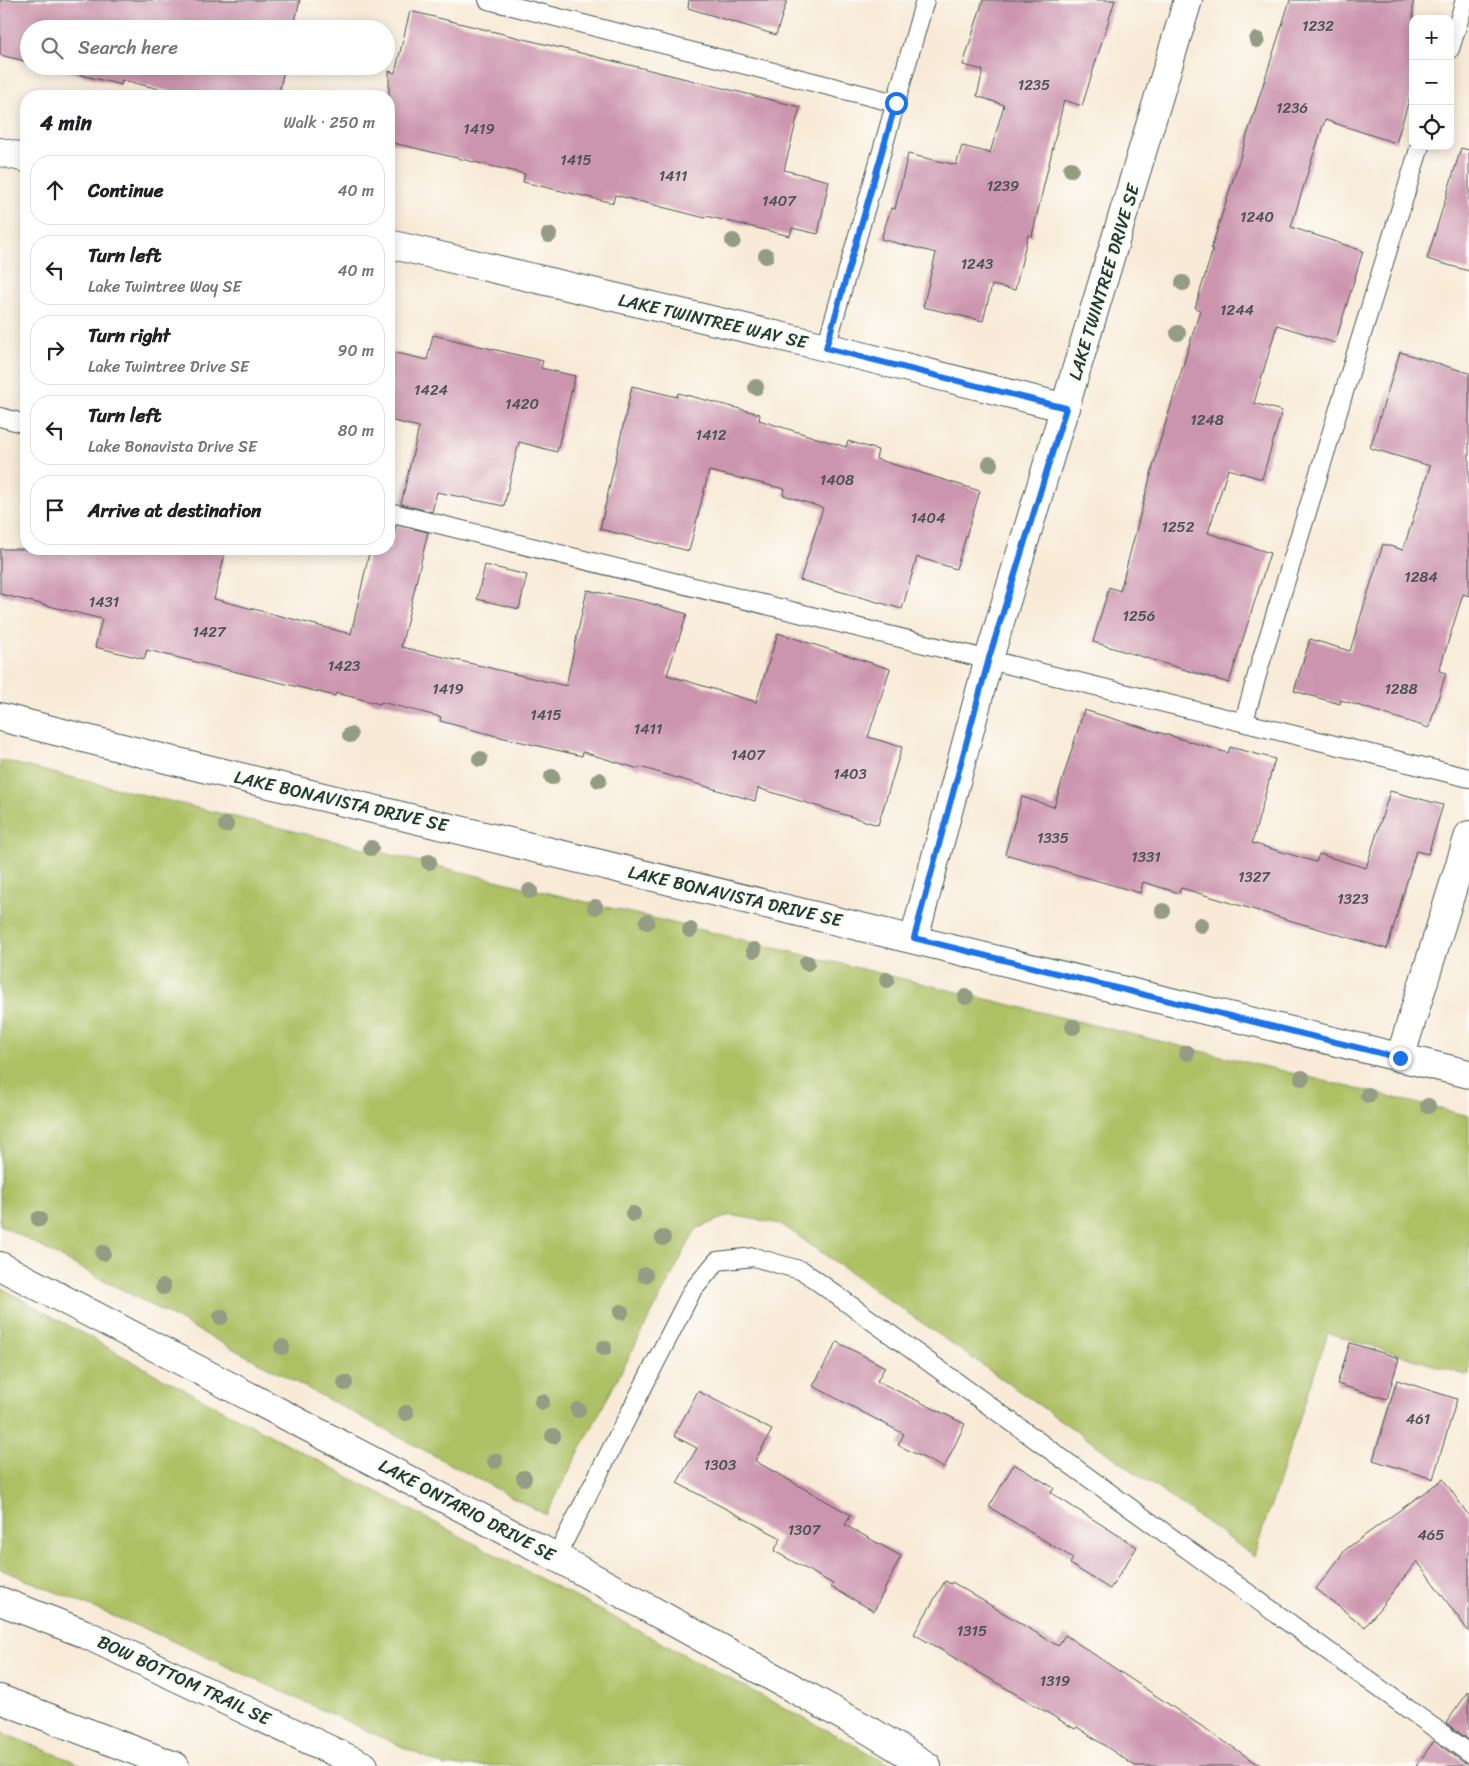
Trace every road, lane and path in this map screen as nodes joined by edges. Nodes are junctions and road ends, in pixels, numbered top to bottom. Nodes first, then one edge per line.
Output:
1 (488, 0) edge
2 (925, 0) edge
3 (1188, 0) edge
4 (1465, 0) edge
5 (1454, 36) edge
6 (896, 103) junction
7 (1419, 150) edge
8 (0, 152) edge
9 (20, 157) edge
10 (395, 245) edge
11 (826, 348) junction
12 (1066, 408) junction
13 (0, 418) edge
14 (20, 423) edge
15 (395, 513) edge
16 (989, 658) junction
17 (0, 717) edge
18 (1244, 722) junction
19 (1469, 778) edge
20 (1469, 835) edge
21 (914, 938) junction
22 (1400, 1058) junction
23 (1469, 1074) edge
24 (0, 1266) edge
25 (556, 1556) junction
26 (0, 1602) edge
27 (0, 1699) edge
28 (1469, 1753) edge
29 (175, 1766) edge
30 (364, 1766) edge
31 (927, 1766) edge

1 - 6 lane
2 - 6 lane
3 - 12 street, LAKE TWINTREE DRIVE SE
4 - 5 lane
6 - 11 lane
7 - 18 lane
8 - 9 street
10 - 11 street, LAKE TWINTREE WAY SE
11 - 12 street, LAKE TWINTREE WAY SE
12 - 16 street, LAKE TWINTREE DRIVE SE
13 - 14 lane
15 - 16 lane
16 - 18 lane
16 - 21 street, LAKE TWINTREE DRIVE SE
17 - 21 street, LAKE BONAVISTA DRIVE SE
18 - 19 lane
20 - 22 street
21 - 22 street, LAKE BONAVISTA DRIVE SE
22 - 23 street, LAKE BONAVISTA DRIVE SE
24 - 25 street, LAKE ONTARIO DRIVE SE
25 - 28 lane
25 - 31 street, LAKE ONTARIO DRIVE SE
26 - 30 street, BOW BOTTOM TRAIL SE
27 - 29 street

